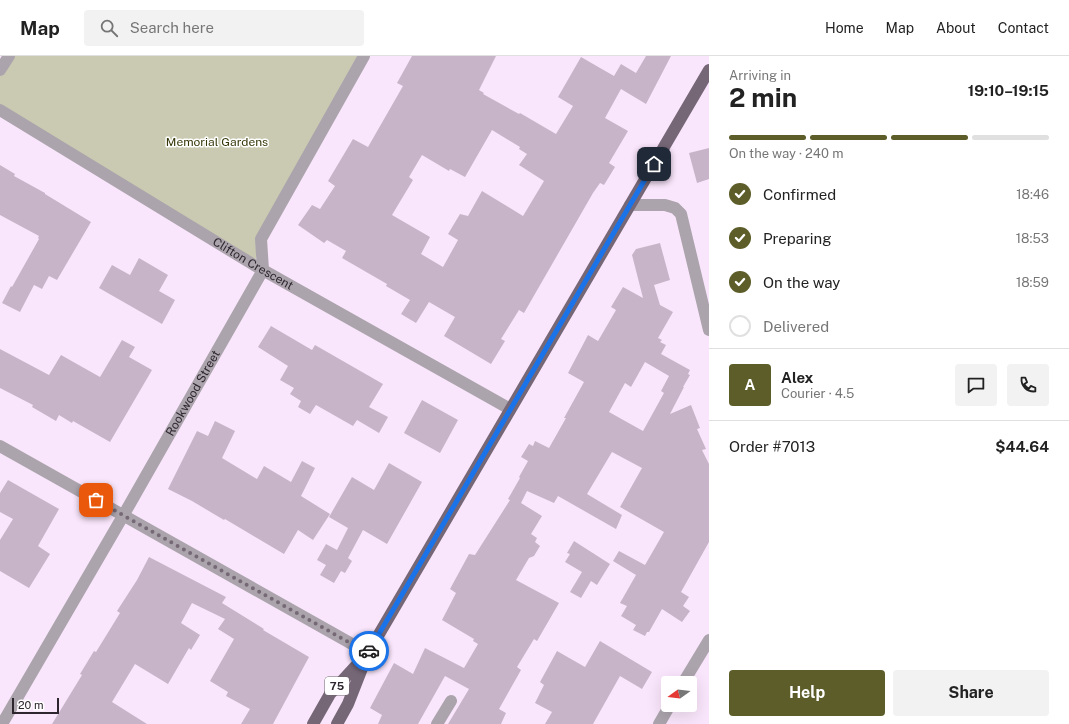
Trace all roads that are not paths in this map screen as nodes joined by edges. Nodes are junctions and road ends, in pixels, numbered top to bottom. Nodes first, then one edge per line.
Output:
1 (9, 56) edge
2 (364, 56) edge
3 (0, 70) edge
4 (709, 70) edge
5 (0, 110) edge
6 (630, 205) junction
7 (262, 270) junction
8 (709, 330) edge
9 (510, 409) junction
10 (0, 446) edge
11 (123, 516) junction
12 (709, 640) edge
13 (368, 653) junction
14 (687, 676) edge
15 (451, 701) dead end
16 (666, 712) edge
17 (2, 724) edge
18 (313, 724) edge
19 (337, 724) edge
20 (437, 724) edge
21 (659, 724) edge

1 - 3 street
2 - 7 street
4 - 6 main road, 75
5 - 7 street, Clifton Crescent
6 - 8 street
6 - 9 main road, 75
7 - 9 street, Clifton Crescent
7 - 11 street, Rookwood Street
9 - 13 main road, 75
10 - 11 street
11 - 13 street
11 - 17 street, Rookwood Street
12 - 14 street
13 - 18 main road, 75
13 - 19 main road, 75
15 - 20 street
16 - 21 street

